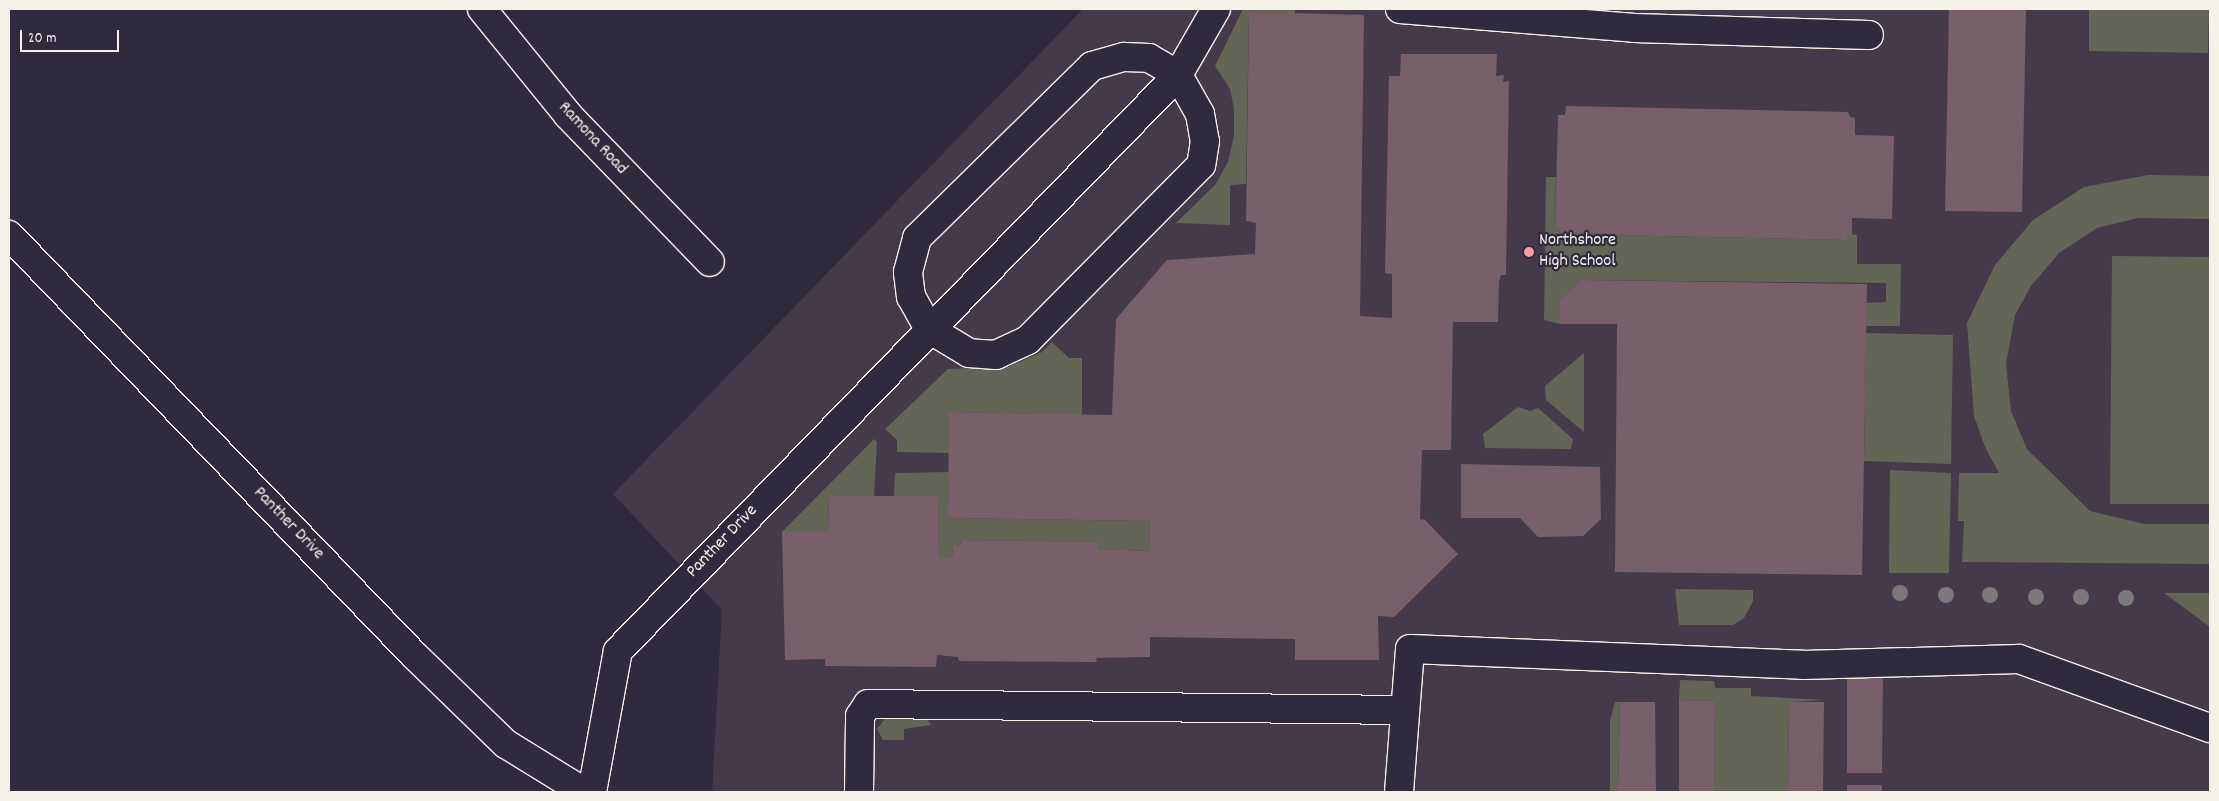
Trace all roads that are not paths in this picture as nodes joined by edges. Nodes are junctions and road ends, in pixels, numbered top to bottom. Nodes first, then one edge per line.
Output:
1 (482, 9) edge
2 (1216, 9) edge
3 (1400, 9) edge
4 (1869, 35) dead end
5 (1178, 75) junction
6 (9, 235) edge
7 (710, 262) dead end
8 (928, 329) junction
9 (1405, 710) junction
10 (2210, 728) edge
11 (584, 792) edge
12 (592, 792) edge
13 (859, 792) edge
14 (1399, 792) edge

1 - 7 street, Ramona Road
2 - 5 street, Panther Drive
3 - 4 street
5 - 8 street, Panther Drive
5 - 8 street
5 - 8 street
6 - 11 street, Panther Drive
8 - 12 street, Panther Drive
9 - 10 street
9 - 13 street
9 - 14 street

